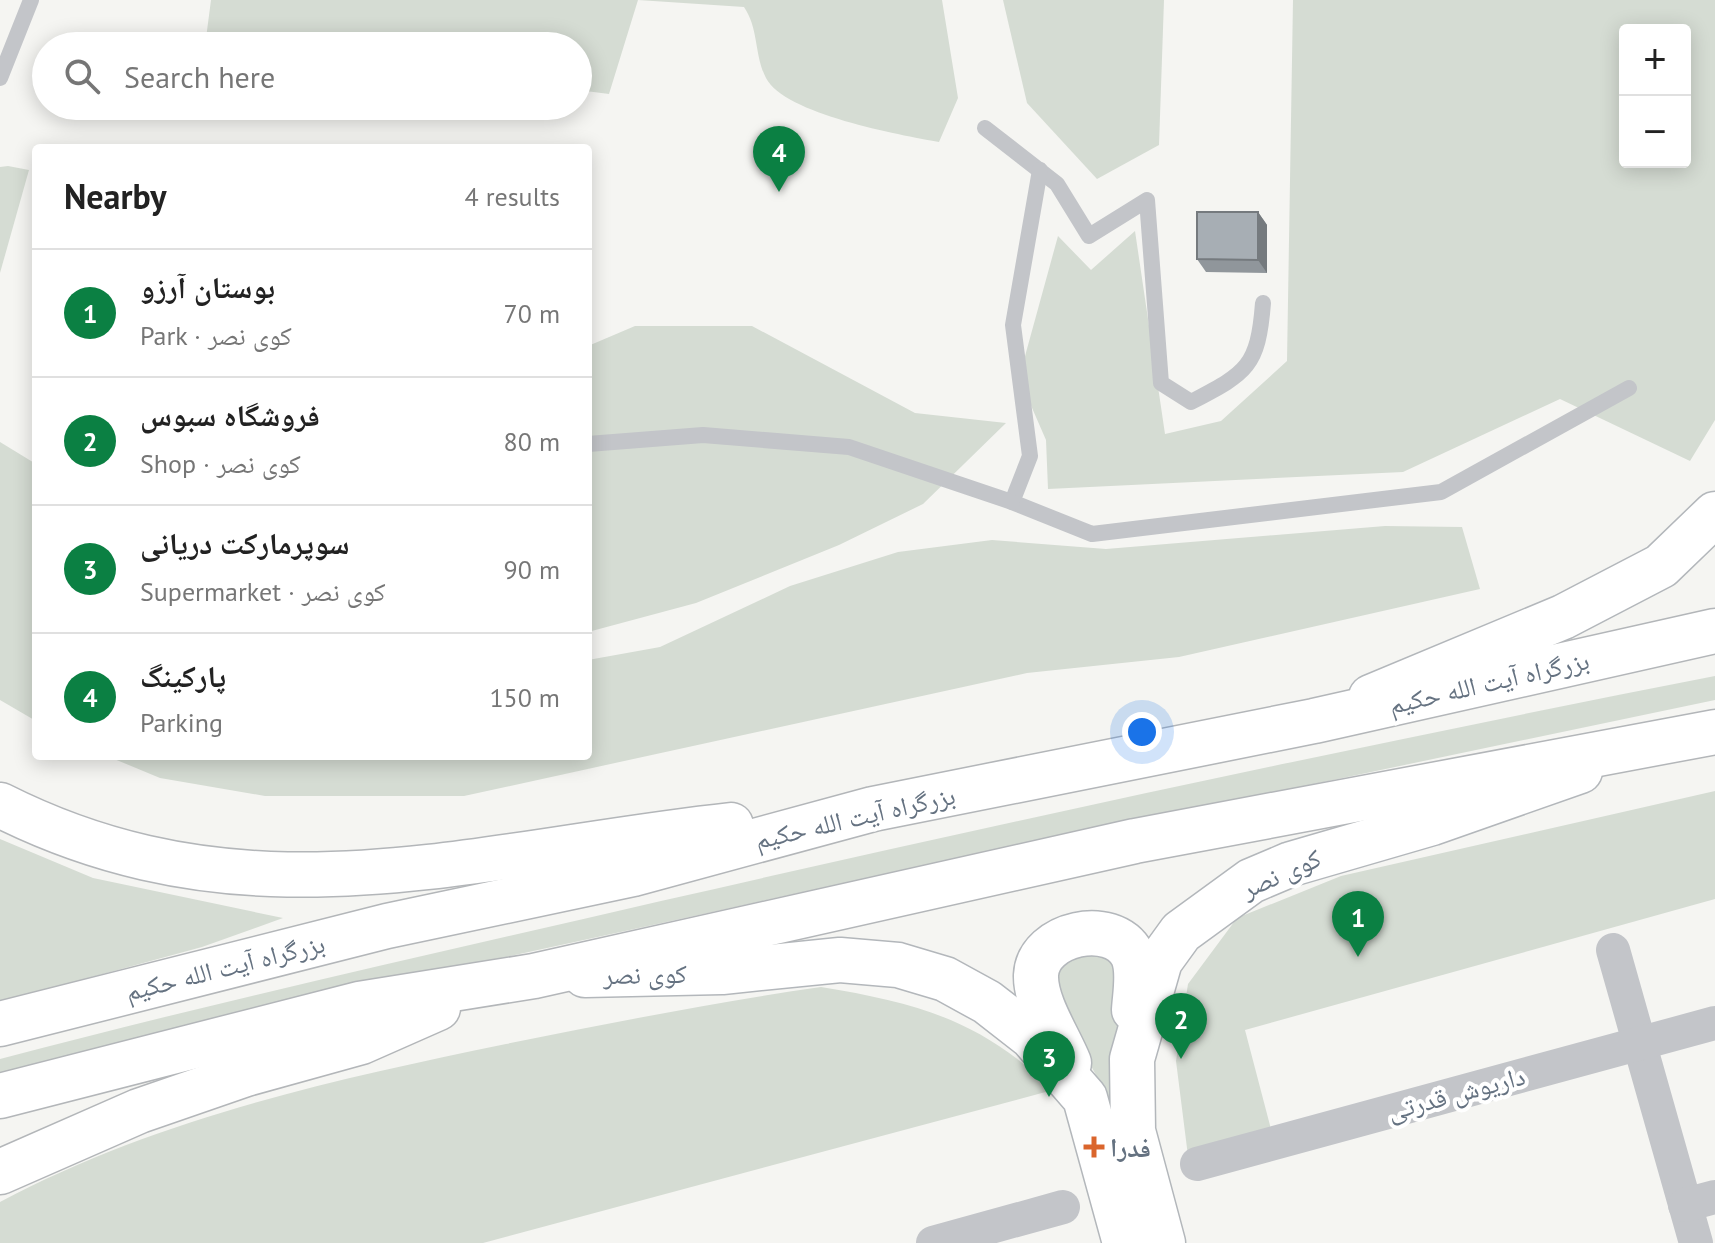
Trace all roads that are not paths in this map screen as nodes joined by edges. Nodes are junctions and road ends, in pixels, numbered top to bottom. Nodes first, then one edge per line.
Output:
1 (31, 0) edge
2 (0, 78) edge
3 (985, 128) dead end
4 (1040, 170) junction
5 (1263, 303) dead end
6 (1629, 388) dead end
7 (592, 444) edge
8 (1012, 502) junction
9 (1715, 514) edge
10 (1715, 631) edge
11 (1314, 721) junction
12 (1715, 732) edge
13 (1654, 745) junction
14 (0, 805) edge
15 (873, 809) junction
16 (1613, 950) dead end
17 (534, 976) junction
18 (488, 985) junction
19 (1715, 1023) edge
20 (0, 1024) edge
21 (1639, 1043) junction
22 (1132, 1059) junction
23 (0, 1096) edge
24 (1085, 1098) junction
25 (1197, 1164) dead end
26 (0, 1172) edge
27 (1700, 1201) edge
28 (1063, 1207) dead end
29 (933, 1243) edge
30 (1125, 1243) edge
31 (1163, 1243) edge
32 (1696, 1243) edge

1 - 2 lane
3 - 4 lane
4 - 5 lane
4 - 8 lane
6 - 8 lane
7 - 8 lane
9 - 11 main road
10 - 11 main road, بزرگراه آیت الله حکیم
11 - 15 main road, بزرگراه آیت الله حکیم
12 - 13 main road
13 - 17 main road
13 - 22 main road, کوی نصر
14 - 15 main road
15 - 20 main road, بزرگراه آیت الله حکیم
16 - 21 street
17 - 18 main road
17 - 24 main road, کوی نصر
18 - 23 main road
18 - 26 main road
19 - 21 street, داریوش قدرتی
21 - 25 street, داریوش قدرتی
21 - 27 street
22 - 24 main road
22 - 31 main road, کوی نصر
24 - 30 main road, کوی نصر
27 - 32 street
28 - 29 street

